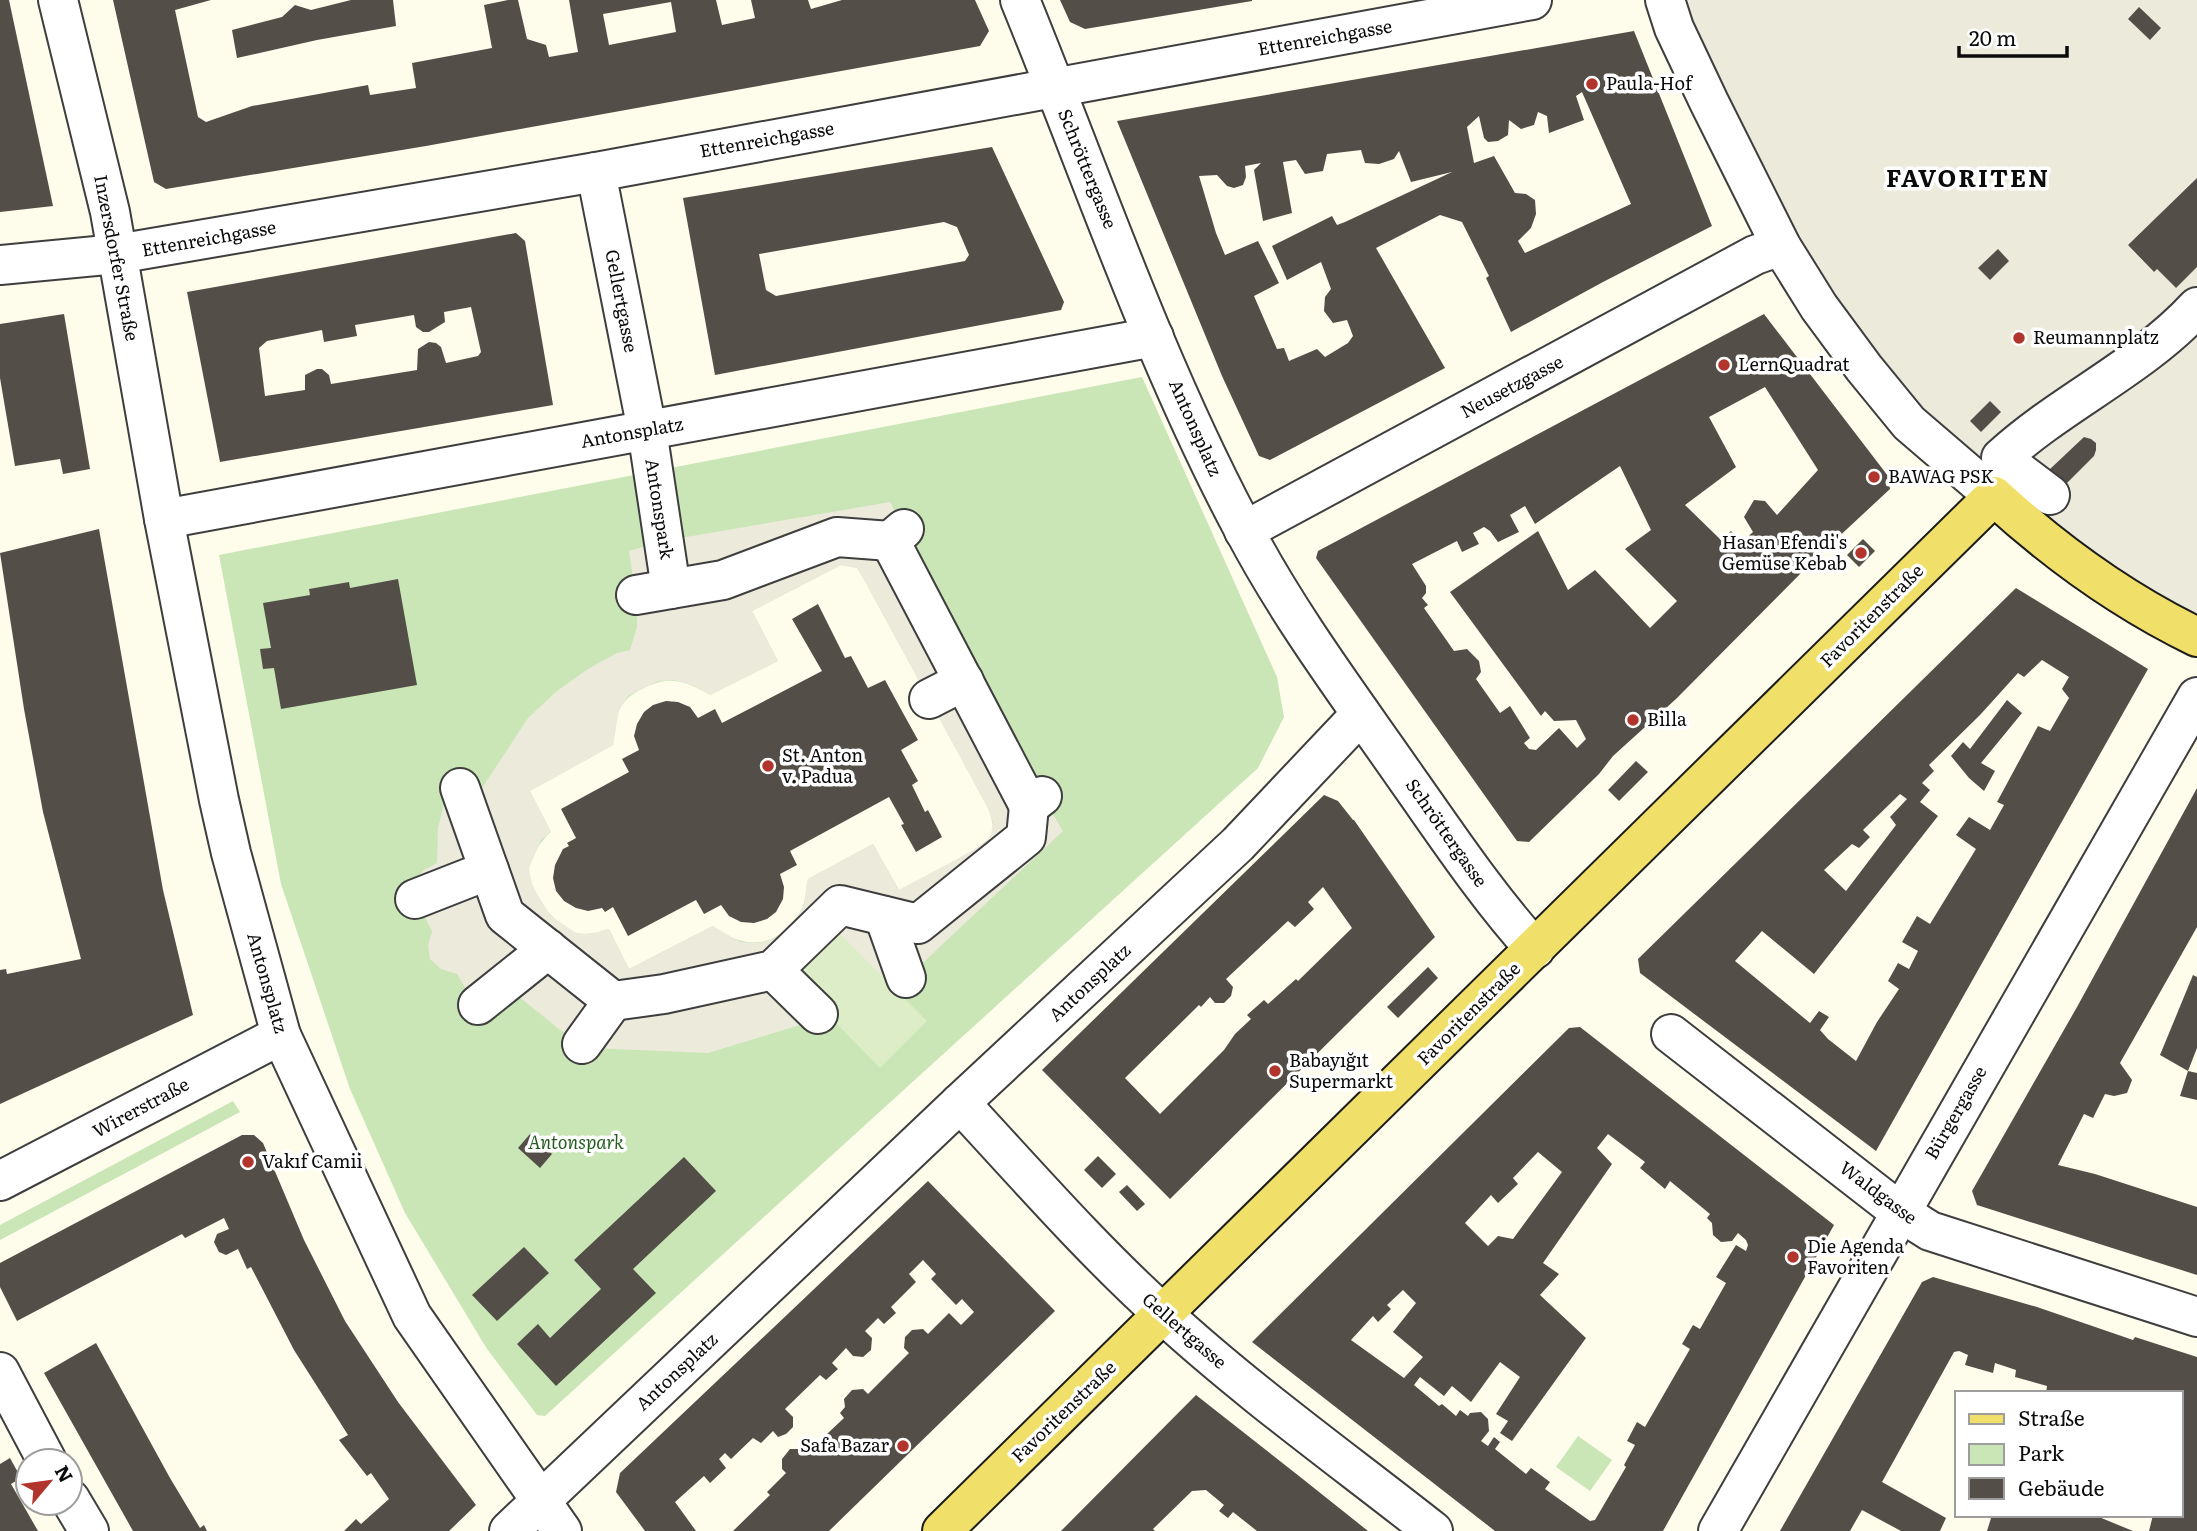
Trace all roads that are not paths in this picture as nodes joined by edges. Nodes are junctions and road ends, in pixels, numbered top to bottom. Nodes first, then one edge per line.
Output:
1 (58, 0) edge
2 (1020, 0) edge
3 (1532, 0) edge
4 (1665, 0) edge
5 (1054, 87) junction
6 (596, 172) junction
7 (1781, 246) junction
8 (117, 254) junction
9 (0, 265) edge
10 (2197, 307) edge
11 (1154, 337) junction
12 (647, 430) junction
13 (2050, 495) dead end
14 (1994, 496) junction
15 (164, 519) junction
16 (1244, 531) junction
17 (2197, 637) edge
18 (964, 681) junction
19 (2197, 697) edge
20 (929, 699) dead end
21 (1362, 714) junction
22 (460, 788) dead end
23 (489, 870) junction
24 (415, 899) dead end
25 (884, 916) junction
26 (548, 949) junction
27 (1535, 949) junction
28 (773, 970) junction
29 (906, 978) dead end
30 (613, 1000) junction
31 (478, 1005) dead end
32 (818, 1014) dead end
33 (1671, 1034) dead end
34 (281, 1035) junction
35 (582, 1044) dead end
36 (960, 1103) junction
37 (0, 1181) edge
38 (1900, 1212) junction
39 (1163, 1315) junction
40 (2197, 1317) edge
41 (0, 1372) edge
42 (40, 1447) edge
43 (552, 1516) edge
44 (509, 1531) edge
45 (942, 1531) edge
46 (1433, 1531) edge
47 (1718, 1531) edge

1 - 8 street, Inzersdorfer Straße
2 - 5 street, Schröttergasse
3 - 5 street, Ettenreichgasse
4 - 7 street
5 - 6 street, Ettenreichgasse
5 - 11 street, Schröttergasse
6 - 8 street, Ettenreichgasse
6 - 12 street, Gellertgasse
7 - 14 street
7 - 16 street, Neusetzgasse
8 - 9 street, Ettenreichgasse
8 - 15 street, Inzersdorfer Straße
10 - 13 street
11 - 12 street, Antonsplatz
11 - 16 street, Antonsplatz
12 - 15 street, Antonsplatz
12 - 18 street, Antonspark
14 - 17 main road
14 - 27 main road, Favoritenstraße
15 - 34 street, Antonsplatz
16 - 21 street, Antonsplatz
18 - 20 street
18 - 25 street
19 - 38 street, Bürgergasse
21 - 27 street, Schröttergasse
21 - 36 street, Antonsplatz
22 - 23 street
23 - 24 street
23 - 26 street
25 - 28 street
25 - 29 street
26 - 30 street
26 - 31 street
27 - 39 main road, Favoritenstraße
28 - 30 street
28 - 32 street
30 - 35 street
33 - 38 street, Waldgasse
34 - 37 street, Wirerstraße
34 - 43 street, Antonsplatz
36 - 39 street, Gellertgasse
36 - 43 street, Antonsplatz
38 - 40 street, Waldgasse
38 - 47 street, Bürgergasse
39 - 45 main road, Favoritenstraße
39 - 46 street, Gellertgasse
41 - 42 street
43 - 44 street

